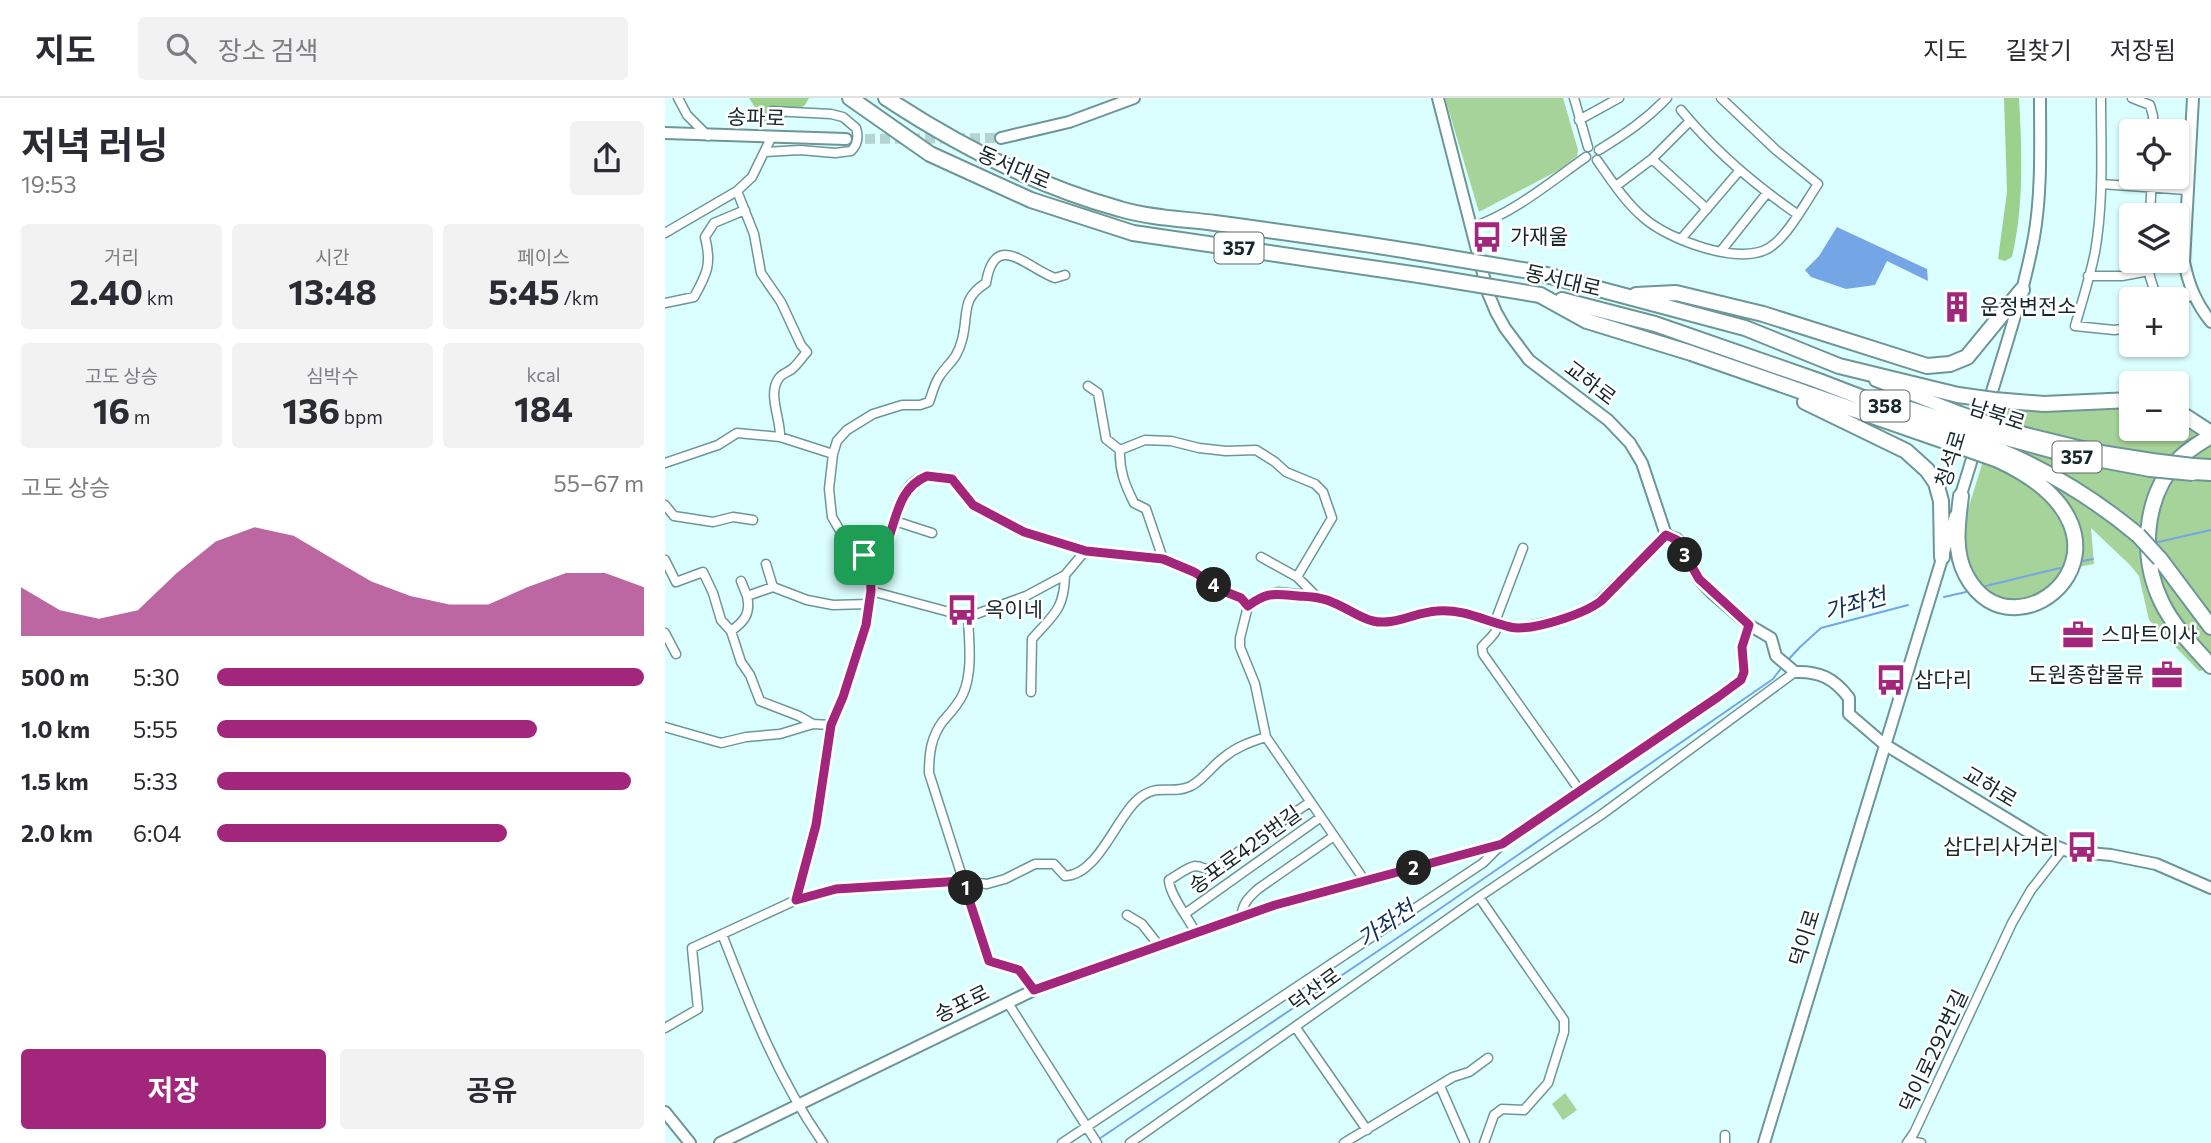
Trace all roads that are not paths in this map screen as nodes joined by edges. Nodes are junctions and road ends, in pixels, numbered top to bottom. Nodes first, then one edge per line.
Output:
1 (678, 98) edge
2 (850, 98) edge
3 (886, 98) edge
4 (1133, 98) edge
5 (1438, 98) edge
6 (1574, 98) edge
7 (1619, 98) edge
8 (1667, 98) edge
9 (1721, 98) edge
10 (2040, 98) edge
11 (2101, 98) edge
12 (2132, 98) edge
13 (2193, 98) edge
14 (1681, 110) dead end
15 (772, 111) dead end
16 (2152, 119) edge
17 (1579, 120) junction
18 (1690, 121) junction
19 (665, 133) edge
20 (708, 136) junction
21 (771, 138) junction
22 (1001, 138) tunnel mouth
23 (846, 139) tunnel mouth
24 (1588, 148) junction
25 (1599, 150) junction
26 (765, 152) junction
27 (1586, 158) junction
28 (1652, 159) junction
29 (1597, 160) junction
30 (1740, 170) junction
31 (2101, 184) junction
32 (2119, 185) edge
33 (1616, 186) junction
34 (2175, 189) edge
35 (2187, 190) junction
36 (737, 191) junction
37 (1767, 193) junction
38 (1707, 209) junction
39 (745, 210) junction
40 (1797, 214) junction
41 (1473, 227) junction
42 (665, 233) edge
43 (1681, 239) junction
44 (1721, 251) junction
45 (2138, 273) edge
46 (1065, 275) dead end
47 (2088, 276) junction
48 (2022, 290) junction
49 (2193, 294) junction
50 (1540, 295) junction
51 (1624, 296) junction
52 (2189, 296) edge
53 (665, 303) edge
54 (2211, 322) edge
55 (2119, 329) edge
56 (1839, 366) junction
57 (1744, 372) junction
58 (1816, 380) joint
59 (1088, 386) dead end
60 (2119, 401) edge
61 (2189, 419) edge
62 (1955, 428) junction
63 (2211, 434) edge
64 (780, 437) junction
65 (2003, 445) junction
66 (1121, 450) junction
67 (833, 454) junction
68 (665, 463) edge
69 (2211, 466) edge
70 (2193, 470) junction
71 (2211, 475) edge
72 (1961, 496) junction
73 (665, 505) edge
74 (753, 520) dead end
75 (895, 520) junction
76 (932, 533) dead end
77 (1666, 535) junction
78 (1524, 548) dead end
79 (1086, 551) junction
80 (864, 555) junction
81 (1942, 556) junction
82 (1261, 557) dead end
83 (1163, 559) junction
84 (665, 560) edge
85 (766, 564) dead end
86 (1065, 575) junction
87 (1297, 577) junction
88 (741, 581) dead end
89 (773, 587) junction
90 (871, 591) junction
91 (747, 596) junction
92 (1316, 596) junction
93 (869, 604) junction
94 (1248, 606) junction
95 (968, 617) junction
96 (1497, 622) junction
97 (1749, 625) junction
98 (2211, 627) edge
99 (731, 631) junction
100 (665, 633) edge
101 (676, 654) dead end
102 (1787, 666) junction
103 (2211, 666) edge
104 (1031, 692) dead end
105 (813, 724) junction
106 (831, 725) junction
107 (665, 727) edge
108 (1266, 737) junction
109 (1884, 744) junction
110 (1580, 791) junction
111 (1310, 802) junction
112 (1321, 817) junction
113 (1334, 836) junction
114 (1502, 844) junction
115 (2063, 849) junction
116 (963, 881) junction
117 (1365, 881) junction
118 (2211, 888) edge
119 (1479, 897) junction
120 (796, 900) junction
121 (1186, 913) junction
122 (1127, 915) dead end
123 (1241, 917) junction
124 (1196, 933) junction
125 (722, 934) junction
126 (1160, 947) junction
127 (1034, 990) junction
128 (1008, 1003) junction
129 (665, 1028) edge
130 (1296, 1028) junction
131 (1488, 1058) dead end
132 (1440, 1086) junction
133 (797, 1106) junction
134 (665, 1112) edge
135 (669, 1123) edge
136 (1088, 1128) junction
137 (1367, 1130) junction
138 (1908, 1142) edge
139 (690, 1143) edge
140 (720, 1143) edge
141 (823, 1143) edge
142 (1062, 1143) edge
143 (1097, 1143) edge
144 (1131, 1143) edge
145 (1344, 1143) edge
146 (1465, 1143) edge
147 (1484, 1143) edge
148 (1764, 1143) edge
149 (1921, 1143) edge

1 - 20 street
2 - 50 highway, 동서대로 / 357, bridge
3 - 51 highway, 동서대로 / 357, bridge
4 - 22 street
5 - 41 street, 교하로
6 - 17 street
7 - 17 street
8 - 25 street
9 - 40 street
10 - 48 street, 청석로
11 - 31 street
12 - 16 street
13 - 35 street
14 - 18 street
15 - 26 street
17 - 24 street
18 - 28 street
18 - 30 street
19 - 20 street, 송파로
20 - 21 street, 송파로
21 - 23 street, 송파로
21 - 26 street
24 - 25 street
24 - 27 street
25 - 29 street
26 - 36 street
27 - 29 street
27 - 41 street
28 - 33 street
28 - 38 street
29 - 33 street
30 - 37 street
30 - 38 street
31 - 32 street
31 - 47 street
33 - 43 street
34 - 35 street
35 - 49 street
36 - 39 street
36 - 42 street
37 - 40 street
37 - 44 street
38 - 43 street
39 - 53 street
39 - 64 street
40 - 44 street
41 - 77 street, 교하로
43 - 44 street
45 - 47 street
46 - 67 street
47 - 55 street
48 - 51 highway
48 - 72 street, 청석로
49 - 52 street
49 - 54 street
50 - 57 highway
50 - 58 highway, 동서대로 / 357
51 - 56 highway, 동서대로 / 357
56 - 60 highway, 동서대로 / 358, bridge
56 - 62 main road, 남북로 / 357
57 - 62 highway
57 - 81 highway
58 - 62 highway, 동서대로 / 358
59 - 66 street
61 - 63 highway
62 - 65 highway, 동서대로 / 358, bridge
62 - 65 main road, 남북로 / 357, bridge
63 - 103 highway
64 - 67 street
64 - 68 street
65 - 70 main road, 남북로 / 357, bridge
65 - 72 highway
65 - 98 highway, 동서대로 / 358, bridge
66 - 83 street
66 - 87 street
67 - 80 street
69 - 70 main road, 남북로 / 357
70 - 71 street, 남북로 / 357
72 - 81 street, 청석로
73 - 74 street
75 - 76 street
75 - 79 street
75 - 80 street
77 - 96 street
77 - 97 street, 교하로
78 - 96 street
79 - 83 street
79 - 86 street
80 - 90 street
81 - 109 street, 청석로
82 - 87 street
83 - 94 street
84 - 99 street
85 - 89 street
86 - 95 street
86 - 104 street
87 - 92 street
88 - 91 street
89 - 91 street
89 - 93 street
90 - 93 street
90 - 95 street
91 - 99 street
92 - 94 street
92 - 96 street
93 - 106 street
94 - 108 street, 송포로425번길
95 - 116 street
96 - 110 street
97 - 102 street, 교하로
97 - 110 street, 송포로
99 - 105 street
100 - 101 street
102 - 109 street, 교하로
102 - 119 street, 덕산로
105 - 106 street
105 - 107 street
106 - 120 street
108 - 111 street, 송포로425번길
108 - 116 street
109 - 115 street, 교하로
109 - 148 street, 덕이로
110 - 114 street, 송포로
111 - 112 street, 송포로425번길
111 - 121 street, 송포로425번길
112 - 113 street, 송포로425번길
112 - 121 street, 송포로425번길
113 - 117 street, 송포로425번길
113 - 123 street
114 - 117 street, 송포로
114 - 136 street, 덕산로
115 - 118 street, 교하로
115 - 138 street, 덕이로292번길
116 - 120 street
116 - 127 street
117 - 123 street, 송포로
119 - 130 street, 덕산로
119 - 147 street
120 - 125 street
121 - 124 street
122 - 126 street
123 - 124 street, 송포로
124 - 126 street, 송포로
125 - 129 street
125 - 133 street
126 - 127 street, 송포로
127 - 128 street, 송포로
128 - 133 street, 송포로
128 - 136 street
130 - 137 street
130 - 144 street, 덕산로
131 - 132 street
132 - 137 street
132 - 146 street
133 - 140 street, 송포로
133 - 141 street
134 - 135 street
135 - 139 street
136 - 142 street, 덕산로
136 - 143 street
137 - 145 street
138 - 149 street, 덕이로292번길

